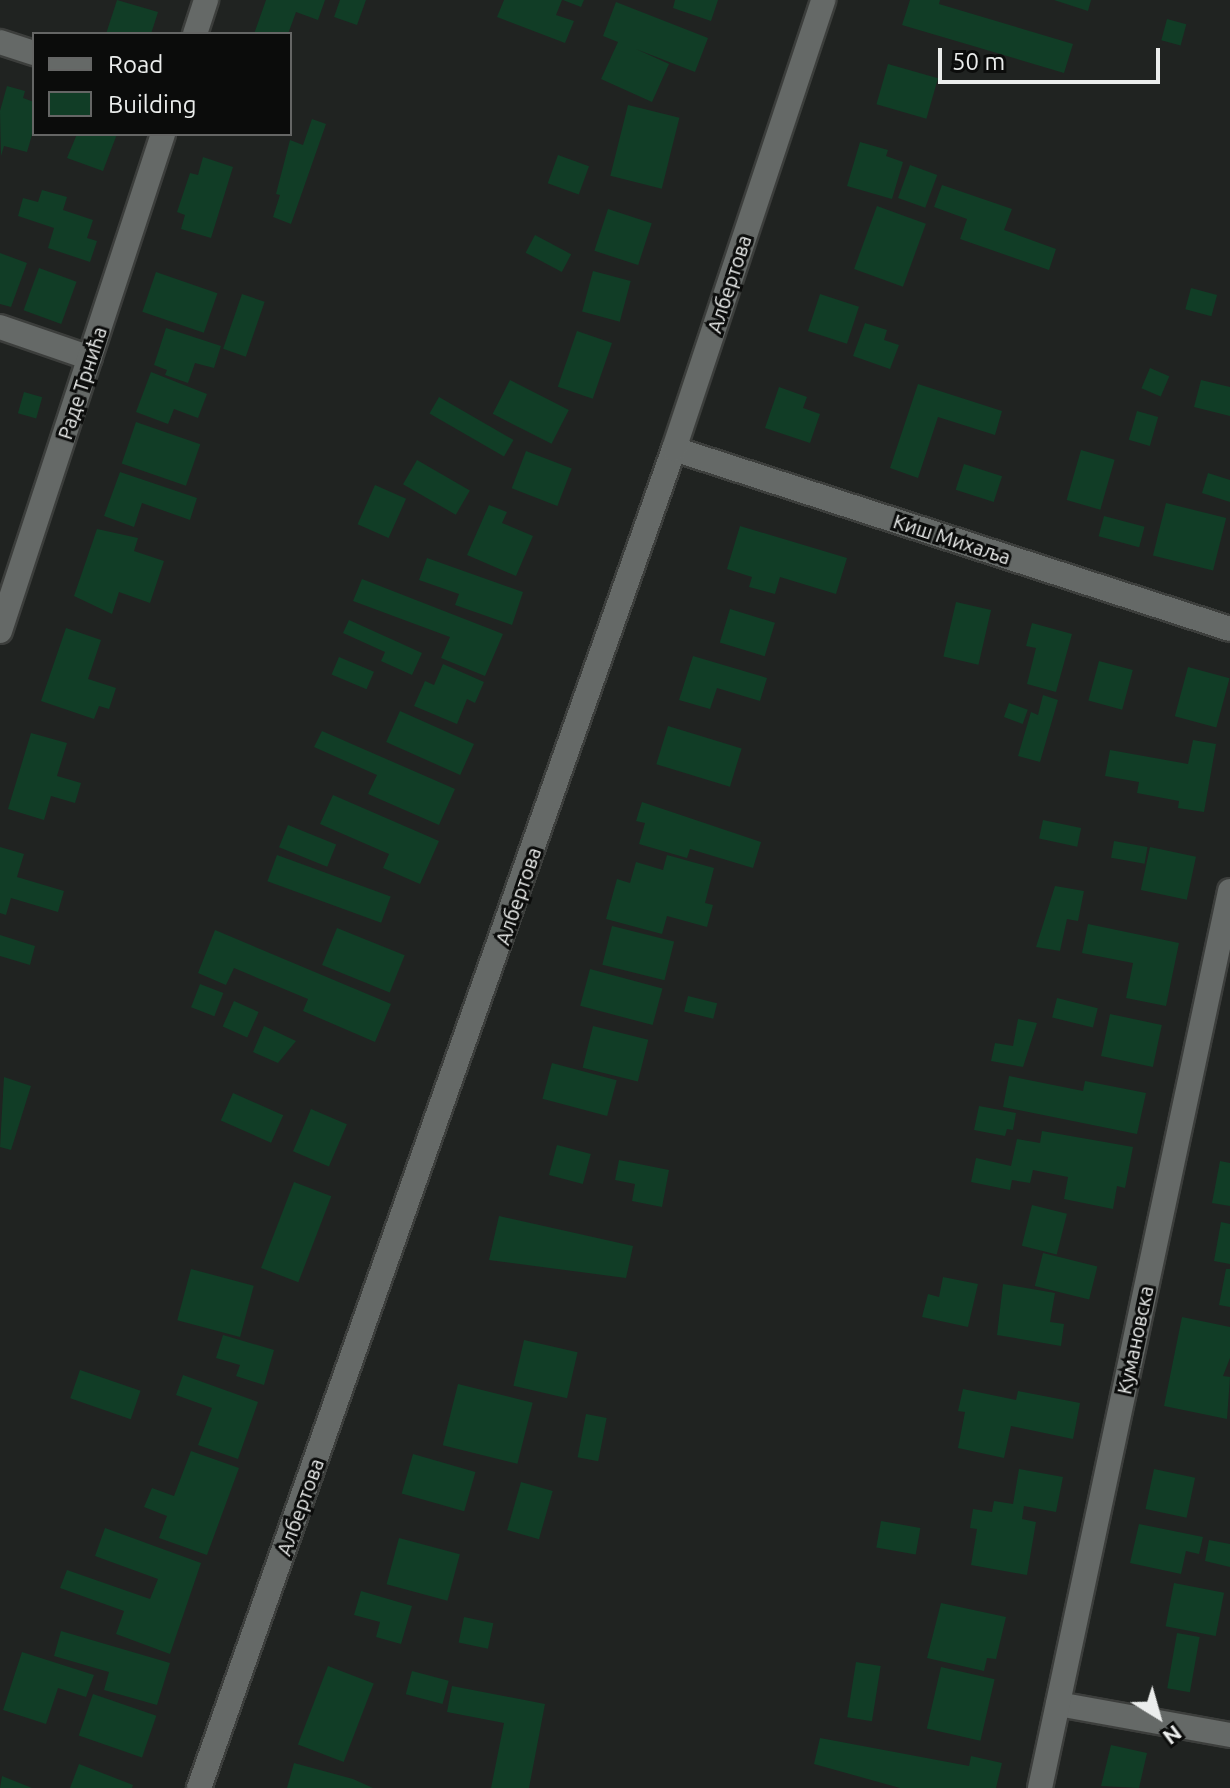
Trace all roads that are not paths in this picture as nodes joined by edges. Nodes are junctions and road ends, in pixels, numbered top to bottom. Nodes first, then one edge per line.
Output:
1 (206, 0) edge
2 (823, 0) edge
3 (196, 32) edge
4 (0, 42) edge
5 (32, 52) edge
6 (162, 136) edge
7 (0, 327) edge
8 (90, 358) junction
9 (674, 449) junction
10 (7, 586) edge
11 (1230, 629) edge
12 (0, 631) edge
13 (1230, 891) edge
14 (1058, 1704) junction
15 (1230, 1735) edge
16 (199, 1788) edge
17 (1040, 1788) edge

1 - 3 street
2 - 9 street, Албертова
4 - 5 street
6 - 8 street, Раде Трнића
7 - 8 street
8 - 10 street, Раде Трнића
9 - 11 street, Киш Михаља
9 - 16 street, Албертова
10 - 12 street, Раде Трнића
13 - 14 street, Кумановска
14 - 15 street
14 - 17 street, Кумановска

